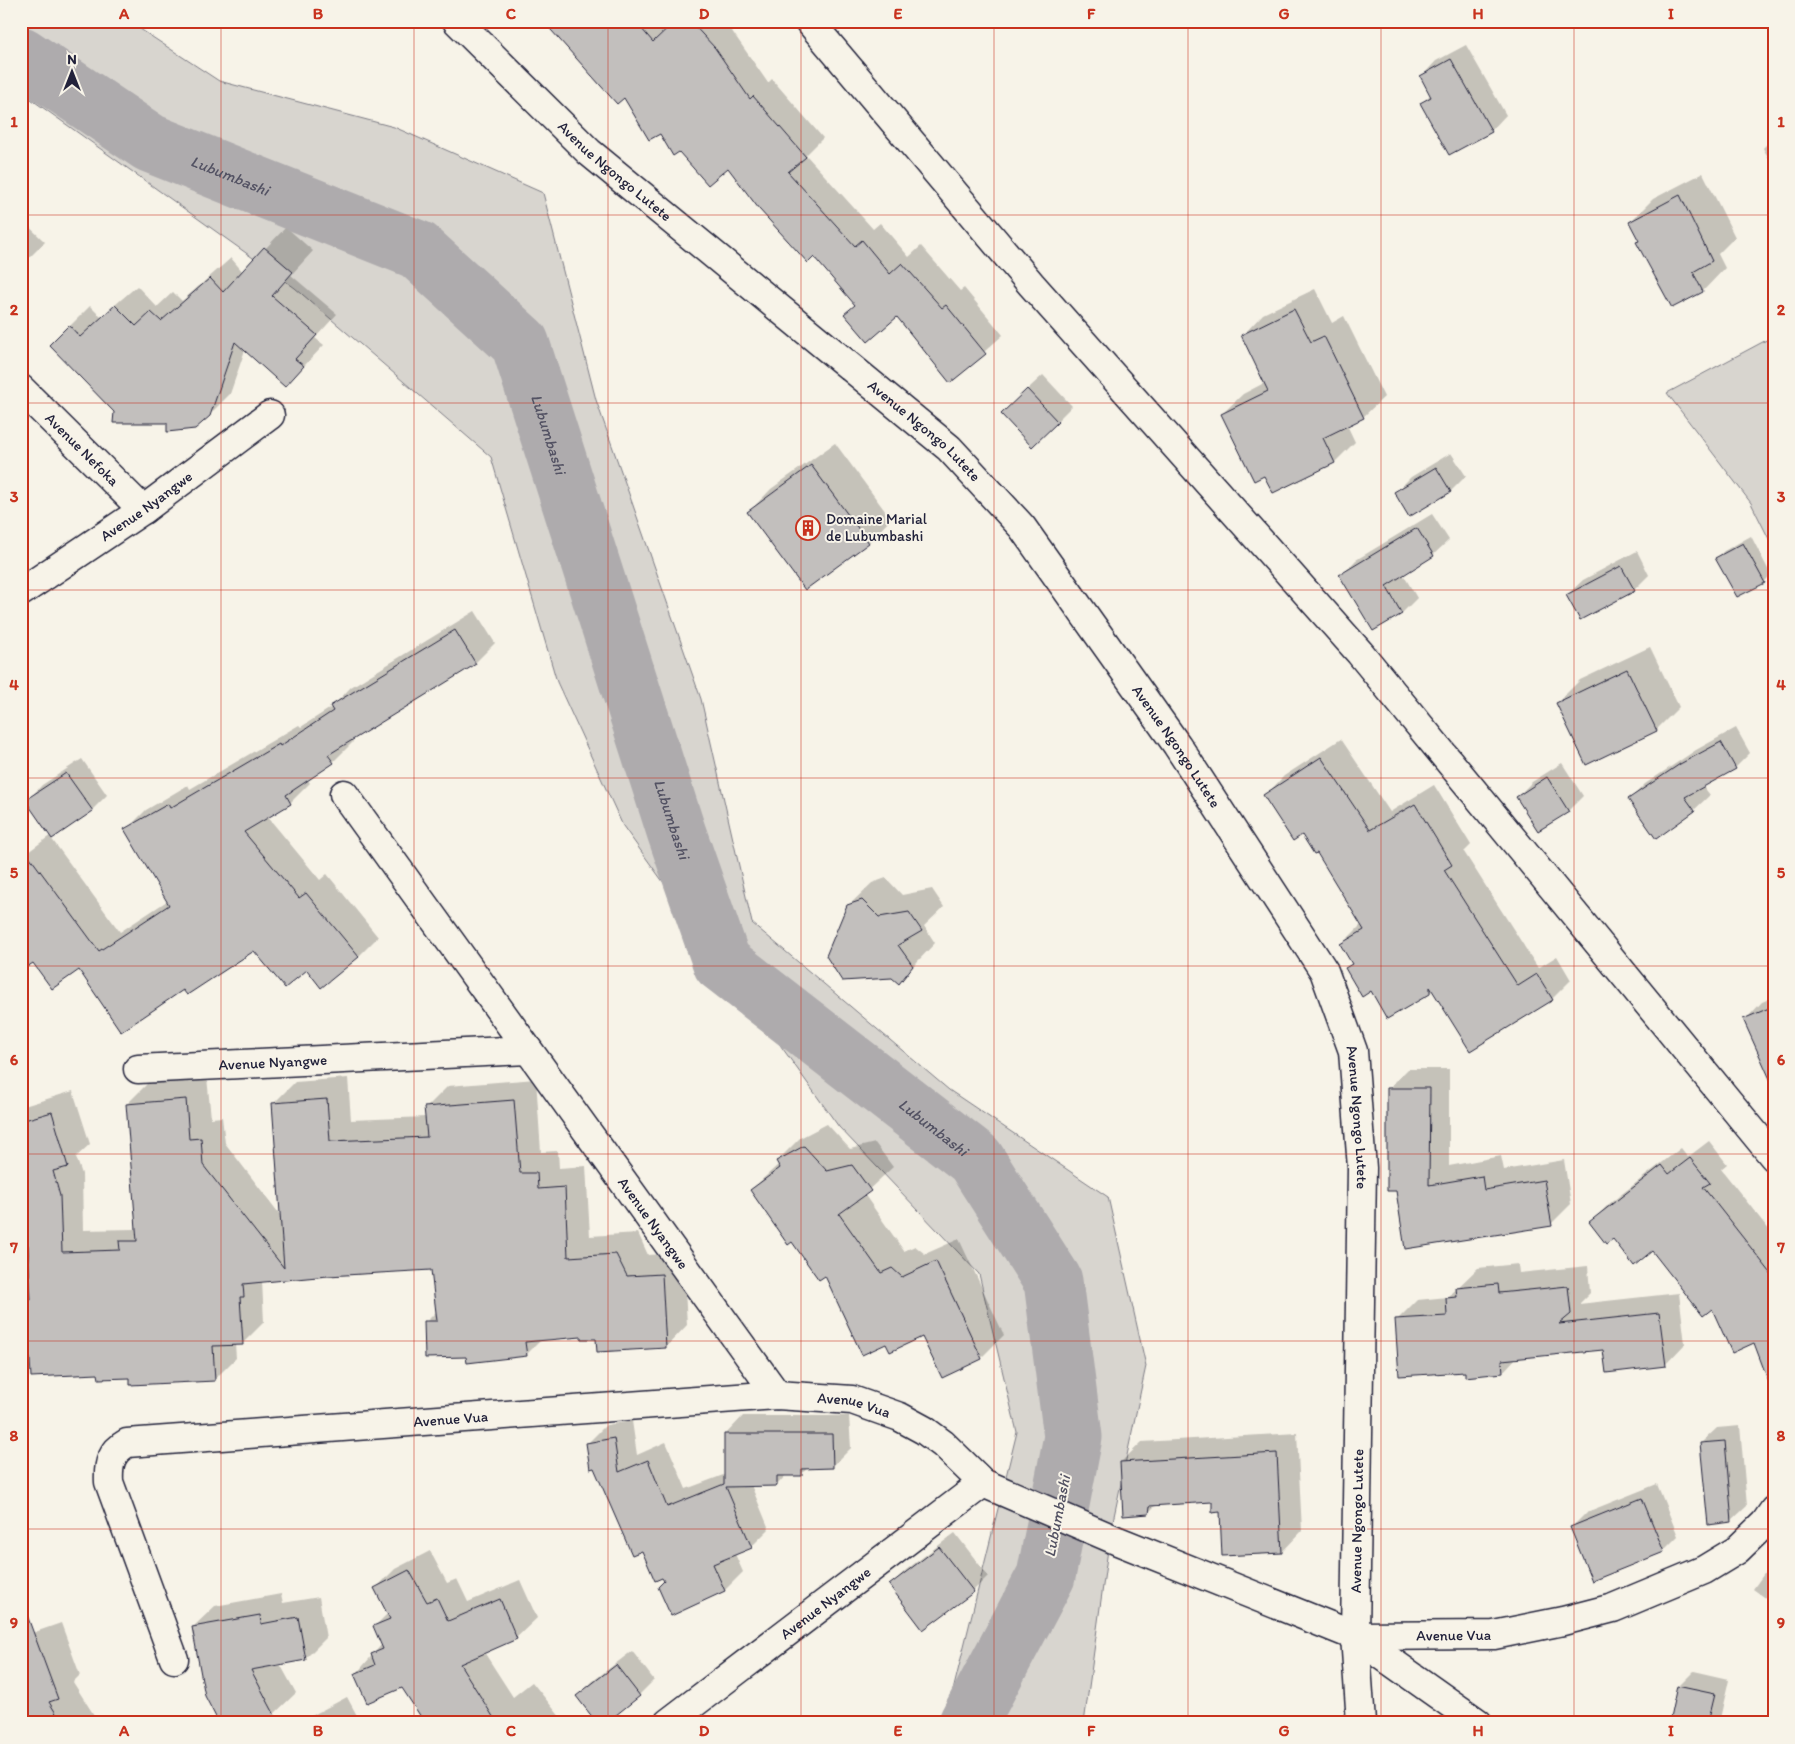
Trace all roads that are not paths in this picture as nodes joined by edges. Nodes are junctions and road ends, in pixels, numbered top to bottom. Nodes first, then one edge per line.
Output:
1 (457, 21) edge
2 (809, 21) edge
3 (21, 389) edge
4 (270, 415) dead end
5 (143, 510) junction
6 (21, 592) edge
7 (344, 794) dead end
8 (528, 1050) junction
9 (138, 1068) dead end
10 (1774, 1157) edge
11 (777, 1395) junction
12 (990, 1486) junction
13 (1774, 1510) edge
14 (1355, 1636) junction
15 (174, 1659) dead end
16 (668, 1723) edge
17 (1361, 1723) edge
18 (1478, 1723) edge

1 - 14 street, Avenue Ngongo Lutete
2 - 10 street
3 - 5 street, Avenue Nefoka
4 - 5 street, Avenue Nyangwe
5 - 6 street, Avenue Nyangwe
7 - 8 street, Avenue Nyangwe
8 - 9 street, Avenue Nyangwe
8 - 11 street, Avenue Nyangwe
11 - 12 street, Avenue Vua
11 - 15 street, Avenue Vua
12 - 14 street, Avenue Vua
12 - 16 street, Avenue Nyangwe
13 - 14 street, Avenue Vua
14 - 17 street, Avenue Ngongo Lutete
14 - 18 street

